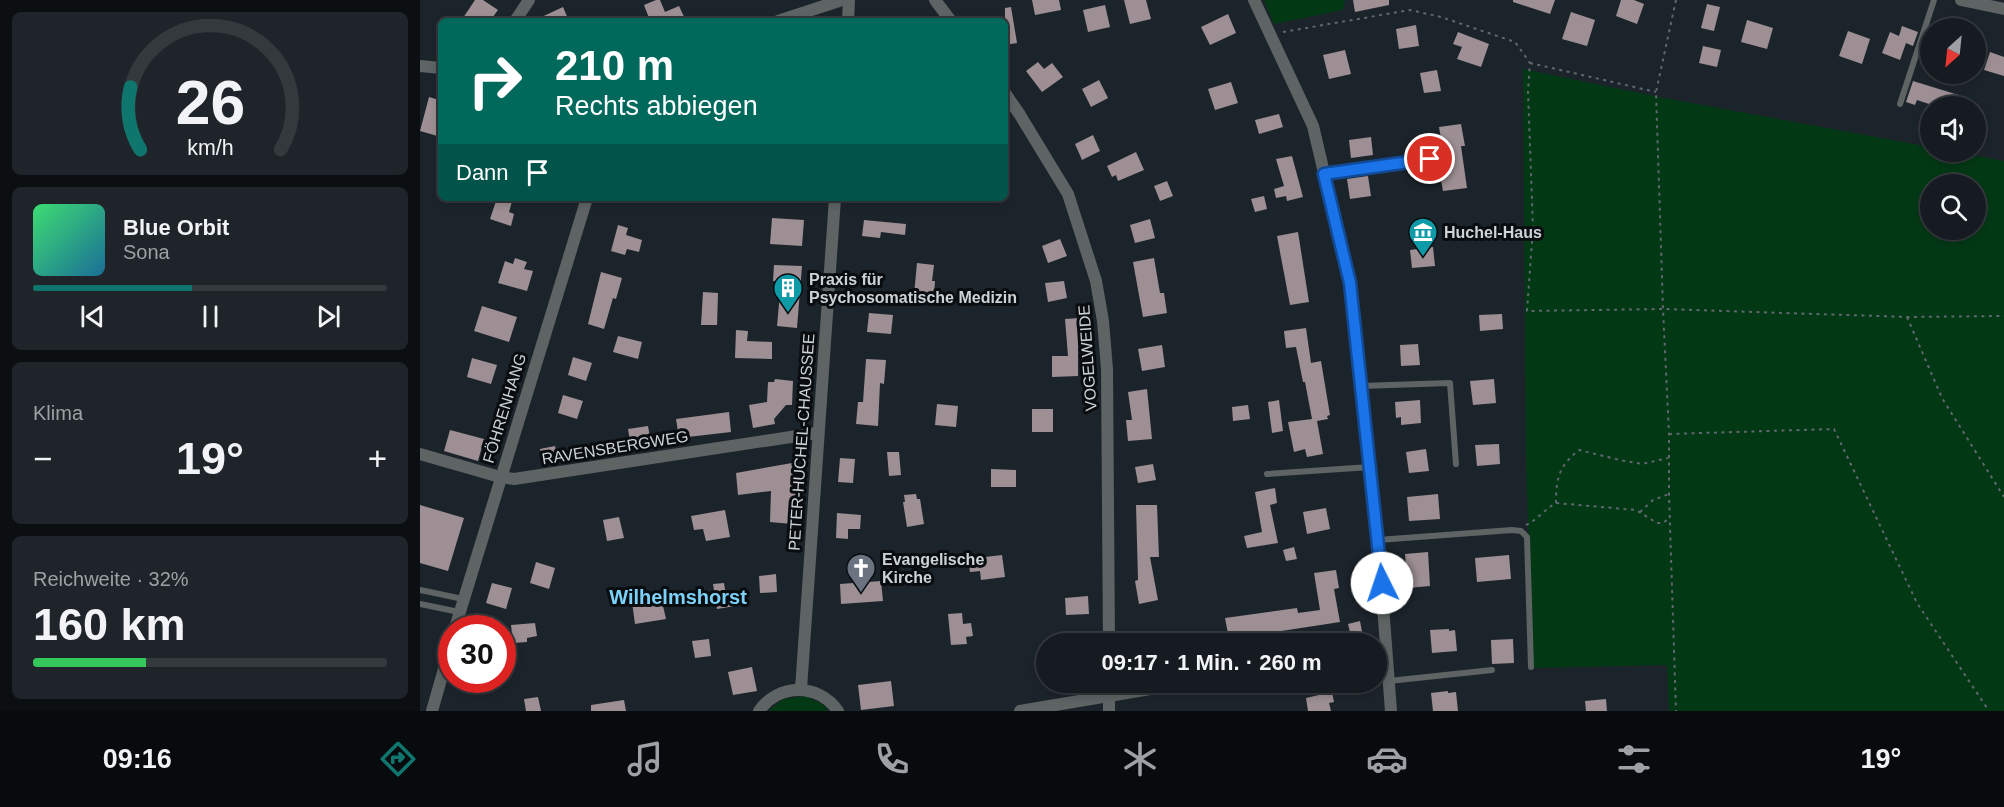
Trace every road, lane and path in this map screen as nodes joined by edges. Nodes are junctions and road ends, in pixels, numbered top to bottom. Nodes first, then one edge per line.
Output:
1 (529, 0) edge
2 (842, 0) edge
3 (849, 0) edge
4 (935, 0) edge
5 (1254, 0) edge
6 (1676, 0) edge
7 (1934, 0) edge
8 (1961, 0) edge
9 (2004, 9) edge
10 (517, 18) edge
11 (787, 18) edge
12 (848, 18) edge
13 (949, 18) edge
14 (1271, 34) junction
15 (1530, 63) junction
16 (420, 66) edge
17 (438, 68) edge
18 (1656, 92) junction
19 (1008, 97) edge
20 (1900, 104) dead end
21 (1429, 137) dead end
22 (1431, 159) junction
23 (1324, 174) junction
24 (1433, 174) dead end
25 (586, 201) edge
26 (834, 201) edge
27 (1663, 309) junction
28 (2004, 316) edge
29 (1907, 317) junction
30 (1361, 386) junction
31 (817, 434) junction
32 (1669, 434) junction
33 (420, 454) edge
34 (1668, 458) junction
35 (1456, 464) dead end
36 (1370, 467) junction
37 (1267, 474) dead end
38 (500, 477) junction
39 (1669, 494) junction
40 (2004, 496) edge
41 (1556, 503) junction
42 (1640, 512) junction
43 (1670, 518) junction
44 (1512, 530) junction
45 (1378, 540) junction
46 (420, 590) edge
47 (463, 599) junction
48 (420, 604) edge
49 (459, 612) junction
50 (458, 615) edge
51 (1109, 633) edge
52 (1381, 633) edge
53 (1531, 667) dead end
54 (1492, 670) dead end
55 (1387, 672) edge
56 (1389, 681) junction
57 (801, 689) junction
58 (438, 690) edge
59 (1109, 693) edge
60 (1131, 693) edge
61 (1109, 697) junction
62 (432, 711) edge
63 (759, 711) edge
64 (837, 711) edge
65 (1020, 711) edge
66 (1109, 711) edge
67 (1391, 711) edge
68 (1677, 711) edge
69 (1989, 711) edge

1 - 10 street
2 - 11 street
3 - 12 street
4 - 13 street
5 - 14 street
6 - 18 path
7 - 20 lane
8 - 9 street
14 - 15 path
14 - 23 street
15 - 18 path
15 - 27 path
16 - 17 street
18 - 27 path
19 - 51 street, VOGELWEIDE
21 - 22 lane
22 - 23 lane
22 - 24 lane
23 - 30 street
25 - 38 street, FÖHRENHANG
26 - 31 street, PETER-HUCHEL-CHAUSSEE
27 - 29 path
27 - 32 path
28 - 29 path
29 - 40 path
30 - 35 lane
30 - 36 street
31 - 38 street, RAVENSBERGWEG
31 - 57 street, PETER-HUCHEL-CHAUSSEE
32 - 34 path
32 - 69 path
33 - 38 street, RAVENSBERGWEG
34 - 39 path
34 - 41 path
36 - 37 lane
36 - 45 street
38 - 47 street, FÖHRENHANG
39 - 42 path
39 - 43 path
41 - 42 path
41 - 44 path
42 - 43 path
43 - 68 path
44 - 45 lane
44 - 53 lane
45 - 52 street
46 - 47 lane
47 - 49 street, FÖHRENHANG
48 - 49 lane
49 - 50 street, FÖHRENHANG
54 - 56 lane
55 - 56 street
56 - 67 street
57 - 63 street
57 - 64 street
58 - 62 street
59 - 61 street
60 - 61 street
61 - 65 street
61 - 66 street

